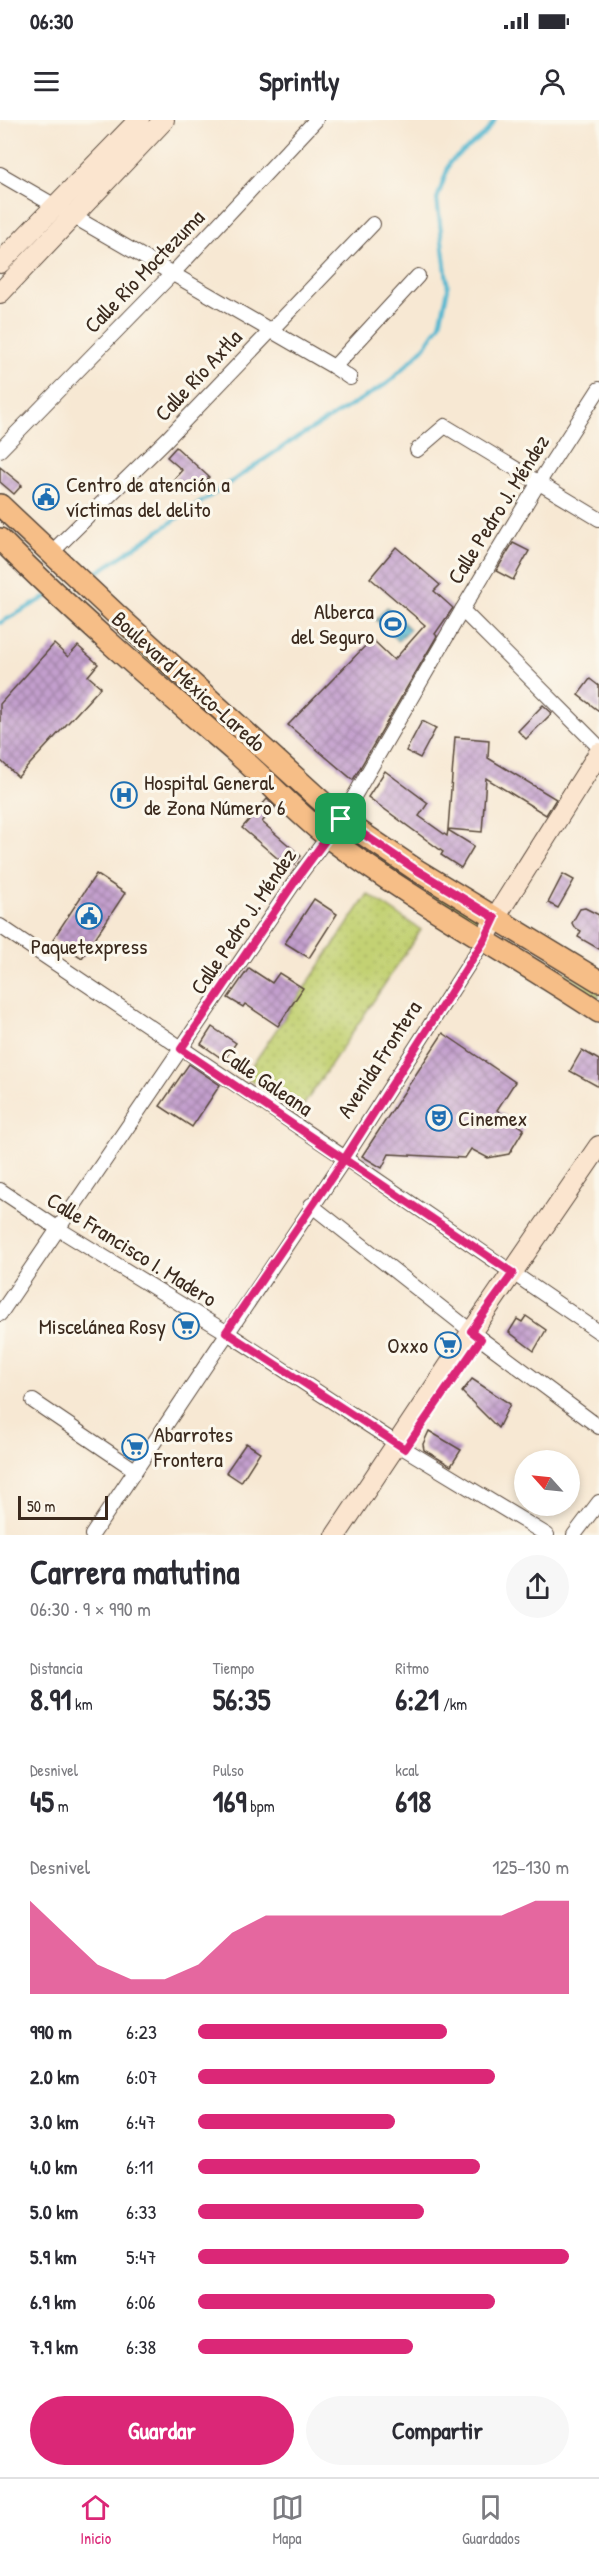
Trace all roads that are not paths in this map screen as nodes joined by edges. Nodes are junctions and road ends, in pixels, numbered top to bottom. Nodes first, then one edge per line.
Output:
1 (139, 120) edge
2 (164, 120) edge
3 (316, 120) edge
4 (0, 174) edge
5 (63, 211) junction
6 (374, 224) dead end
7 (0, 263) edge
8 (172, 273) junction
9 (418, 276) dead end
10 (0, 293) edge
11 (270, 329) junction
12 (334, 367) junction
13 (350, 378) dead end
14 (599, 388) edge
15 (0, 450) edge
16 (417, 450) dead end
17 (539, 482) junction
18 (0, 505) edge
19 (599, 519) edge
20 (0, 539) edge
21 (54, 556) junction
22 (462, 610) junction
23 (599, 747) edge
24 (599, 753) edge
25 (341, 819) junction
26 (327, 836) junction
27 (495, 918) junction
28 (0, 926) edge
29 (485, 939) junction
30 (599, 981) edge
31 (599, 1012) edge
32 (181, 1049) junction
33 (599, 1146) edge
34 (345, 1158) junction
35 (599, 1165) edge
36 (0, 1190) edge
37 (311, 1205) junction
38 (57, 1228) junction
39 (517, 1276) junction
40 (0, 1314) edge
41 (226, 1332) junction
42 (599, 1332) edge
43 (476, 1335) junction
44 (33, 1401) dead end
45 (599, 1427) edge
46 (400, 1446) junction
47 (135, 1470) junction
48 (599, 1502) edge
49 (92, 1535) edge
50 (336, 1535) edge
51 (349, 1535) edge
52 (547, 1535) edge
53 (574, 1535) edge

1 - 5 main road
2 - 5 main road
3 - 8 street, Calle Río Moctezuma
4 - 5 street
5 - 7 main road
5 - 8 street
5 - 10 main road
6 - 11 street, Calle Río Axtla
8 - 11 street
8 - 15 street, Calle Río Moctezuma
9 - 12 street
11 - 12 street
11 - 21 street, Calle Río Axtla
12 - 13 street
14 - 17 street, Calle Pedro J. Méndez
16 - 17 street
17 - 19 street
17 - 22 street, Calle Pedro J. Méndez
18 - 21 main road, Boulevard México-Laredo
20 - 26 main road, Boulevard México-Laredo
21 - 25 main road, Boulevard México-Laredo
22 - 23 street
22 - 25 street, Calle Pedro J. Méndez
24 - 27 main road, Avenida Frontera
25 - 26 street, Calle Pedro J. Méndez
25 - 27 main road, Boulevard México-Laredo
26 - 29 main road, Boulevard México-Laredo
26 - 32 street, Calle Pedro J. Méndez
27 - 29 main road, Avenida Frontera
27 - 30 main road, Boulevard México-Laredo
28 - 32 street, Calle Galeana
29 - 31 main road, Boulevard México-Laredo
29 - 34 street, Avenida Frontera
32 - 34 street, Calle Galeana
32 - 38 street, Calle Pedro J. Méndez
33 - 39 main road
34 - 37 street, Avenida Frontera
34 - 39 street, Calle Galeana
35 - 39 main road
36 - 38 street, Calle Francisco I. Madero
37 - 41 street, Avenida Frontera
37 - 43 street
38 - 40 street, Calle Pedro J. Méndez
38 - 41 street, Calle Francisco I. Madero
39 - 42 street, Calle Galeana
39 - 43 main road
41 - 46 street, Calle Francisco I. Madero
41 - 47 street, Avenida Frontera
43 - 45 street
43 - 46 main road
44 - 47 street
46 - 50 main road
46 - 51 main road
46 - 52 street, Calle Francisco I. Madero
47 - 49 street, Avenida Frontera
48 - 53 street

